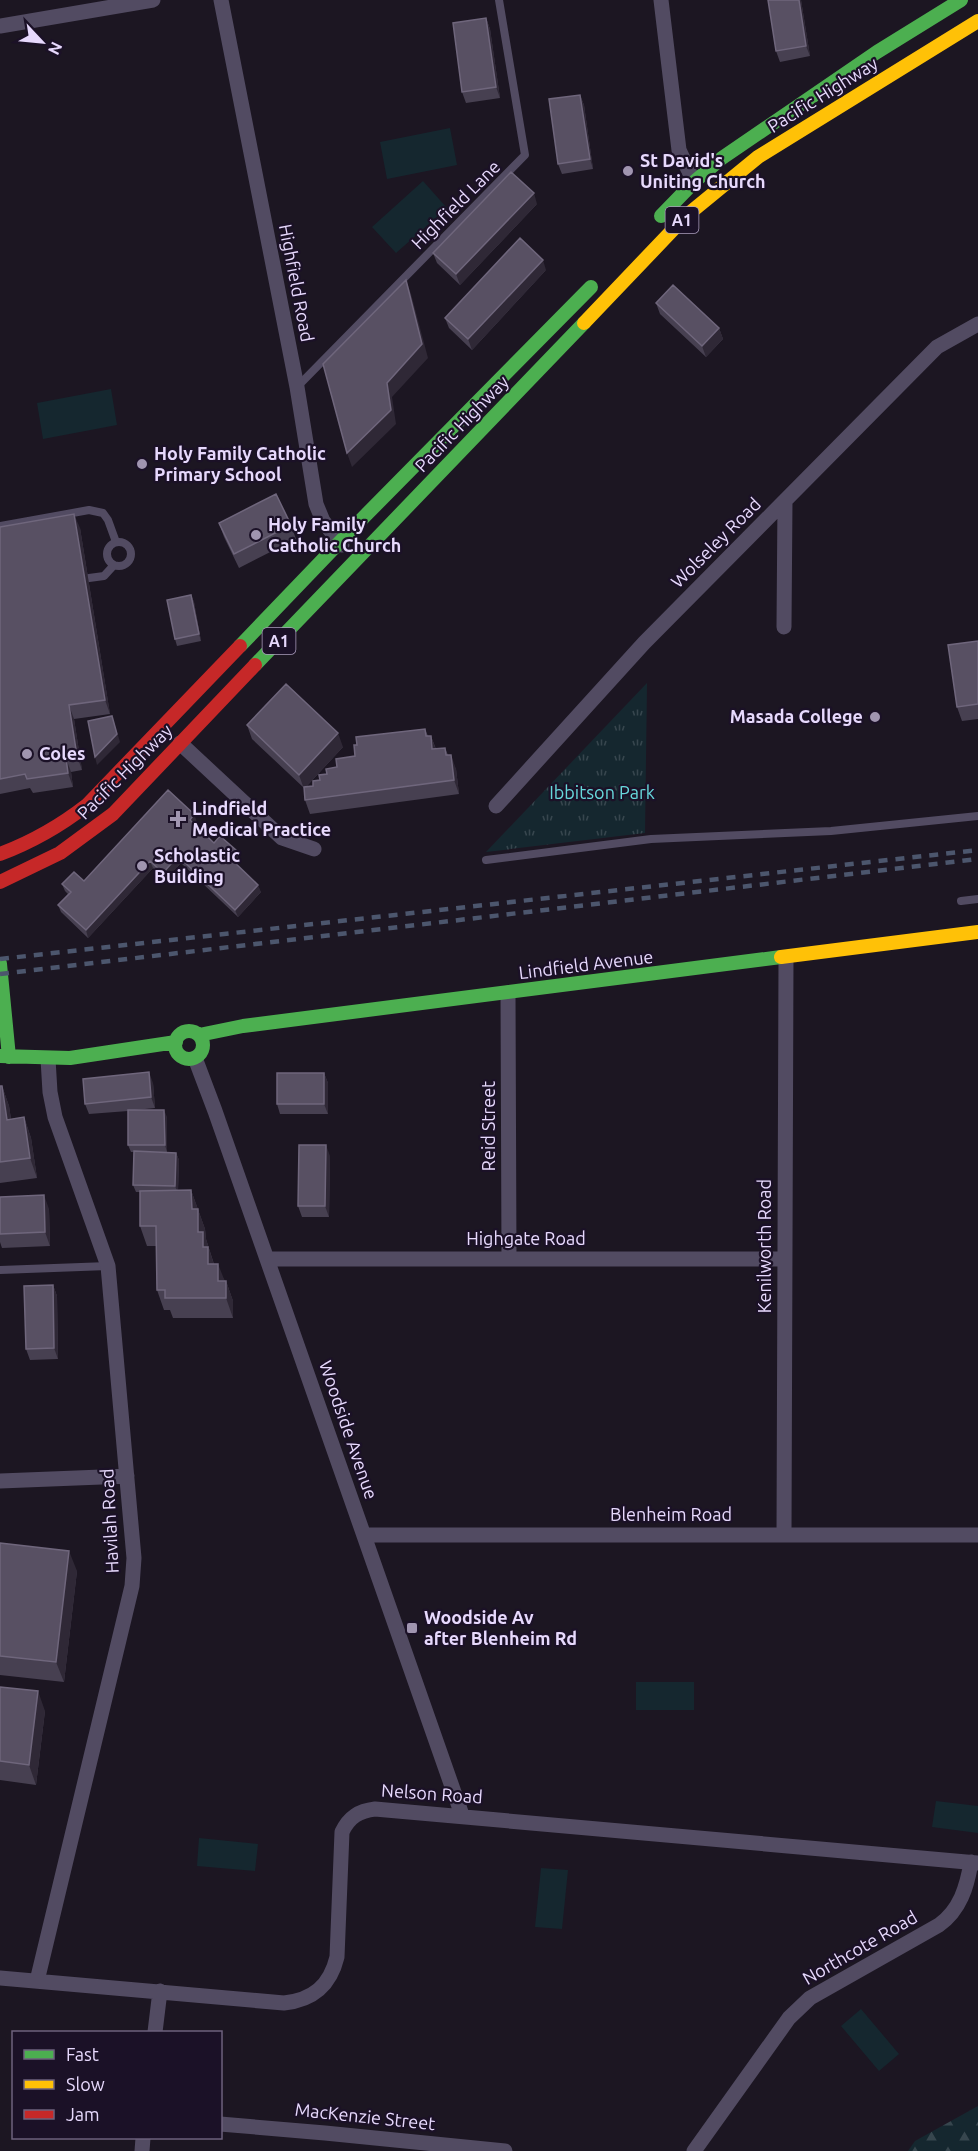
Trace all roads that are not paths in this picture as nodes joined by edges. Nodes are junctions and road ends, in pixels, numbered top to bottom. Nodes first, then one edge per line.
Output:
1 (153, 0) edge
2 (221, 0) edge
3 (499, 0) edge
4 (661, 0) edge
5 (961, 0) edge
6 (978, 21) edge
7 (0, 26) edge
8 (694, 182) junction
9 (655, 222) dead end
10 (597, 281) dead end
11 (978, 324) edge
12 (297, 387) junction
13 (785, 501) junction
14 (0, 526) edge
15 (116, 542) junction
16 (339, 542) junction
17 (356, 561) junction
18 (114, 565) junction
19 (89, 578) dead end
20 (784, 627) dead end
21 (180, 743) junction
22 (496, 806) dead end
23 (978, 816) edge
24 (314, 849) dead end
25 (0, 854) edge
26 (486, 860) dead end
27 (0, 882) edge
28 (978, 899) edge
29 (961, 901) dead end
30 (978, 932) edge
31 (786, 958) junction
32 (0, 964) edge
33 (508, 993) junction
34 (2, 1012) edge
35 (199, 1035) junction
36 (176, 1042) junction
37 (4, 1057) edge
38 (195, 1058) junction
39 (48, 1059) junction
40 (267, 1258) junction
41 (509, 1258) junction
42 (785, 1259) junction
43 (108, 1266) junction
44 (0, 1270) edge
45 (127, 1476) junction
46 (0, 1481) edge
47 (364, 1535) junction
48 (784, 1535) junction
49 (978, 1535) edge
50 (462, 1815) junction
51 (975, 1863) edge
52 (0, 1978) edge
53 (37, 1982) junction
54 (160, 1991) junction
55 (155, 2031) edge
56 (222, 2124) edge
57 (505, 2151) edge
58 (694, 2151) edge

1 - 7 street
2 - 12 street, Highfield Road
3 - 12 lane, Highfield Lane
4 - 8 street
5 - 8 main road, Pacific Highway / A1
6 - 17 main road, Pacific Highway / A1
8 - 9 main road, Pacific Highway / A1
10 - 16 main road, Pacific Highway / A1
11 - 13 street, Wolseley Road
12 - 16 street, Highfield Road
13 - 20 street
13 - 22 street, Wolseley Road
14 - 15 lane
15 - 18 lane
15 - 18 lane
16 - 17 street, Highfield Road
16 - 25 main road, Pacific Highway / A1
17 - 21 main road, Pacific Highway / A1
18 - 19 lane
21 - 24 street
21 - 27 main road, Pacific Highway / A1
23 - 26 lane
28 - 29 lane
30 - 31 main road, Lindfield Avenue
31 - 33 main road, Lindfield Avenue
31 - 42 street, Kenilworth Road
32 - 34 main road
33 - 35 main road, Lindfield Avenue
33 - 41 street, Reid Street
34 - 37 main road
35 - 36 main road
35 - 38 main road
36 - 38 main road
36 - 39 main road
37 - 39 main road
38 - 40 street, Woodside Avenue
39 - 43 street, Havilah Road
40 - 41 street, Highgate Road
40 - 47 street, Woodside Avenue
41 - 42 street, Highgate Road
42 - 48 street, Kenilworth Road
43 - 44 lane
43 - 45 street, Havilah Road
45 - 46 street
45 - 53 street, Havilah Road
47 - 48 street, Blenheim Road
47 - 50 street, Woodside Avenue
48 - 49 street, Blenheim Road
50 - 51 street, Nelson Road
50 - 54 street, Nelson Road
51 - 58 street, Northcote Road
52 - 53 street, Nelson Road
53 - 54 street, Nelson Road
54 - 55 street
56 - 57 street, MacKenzie Street

